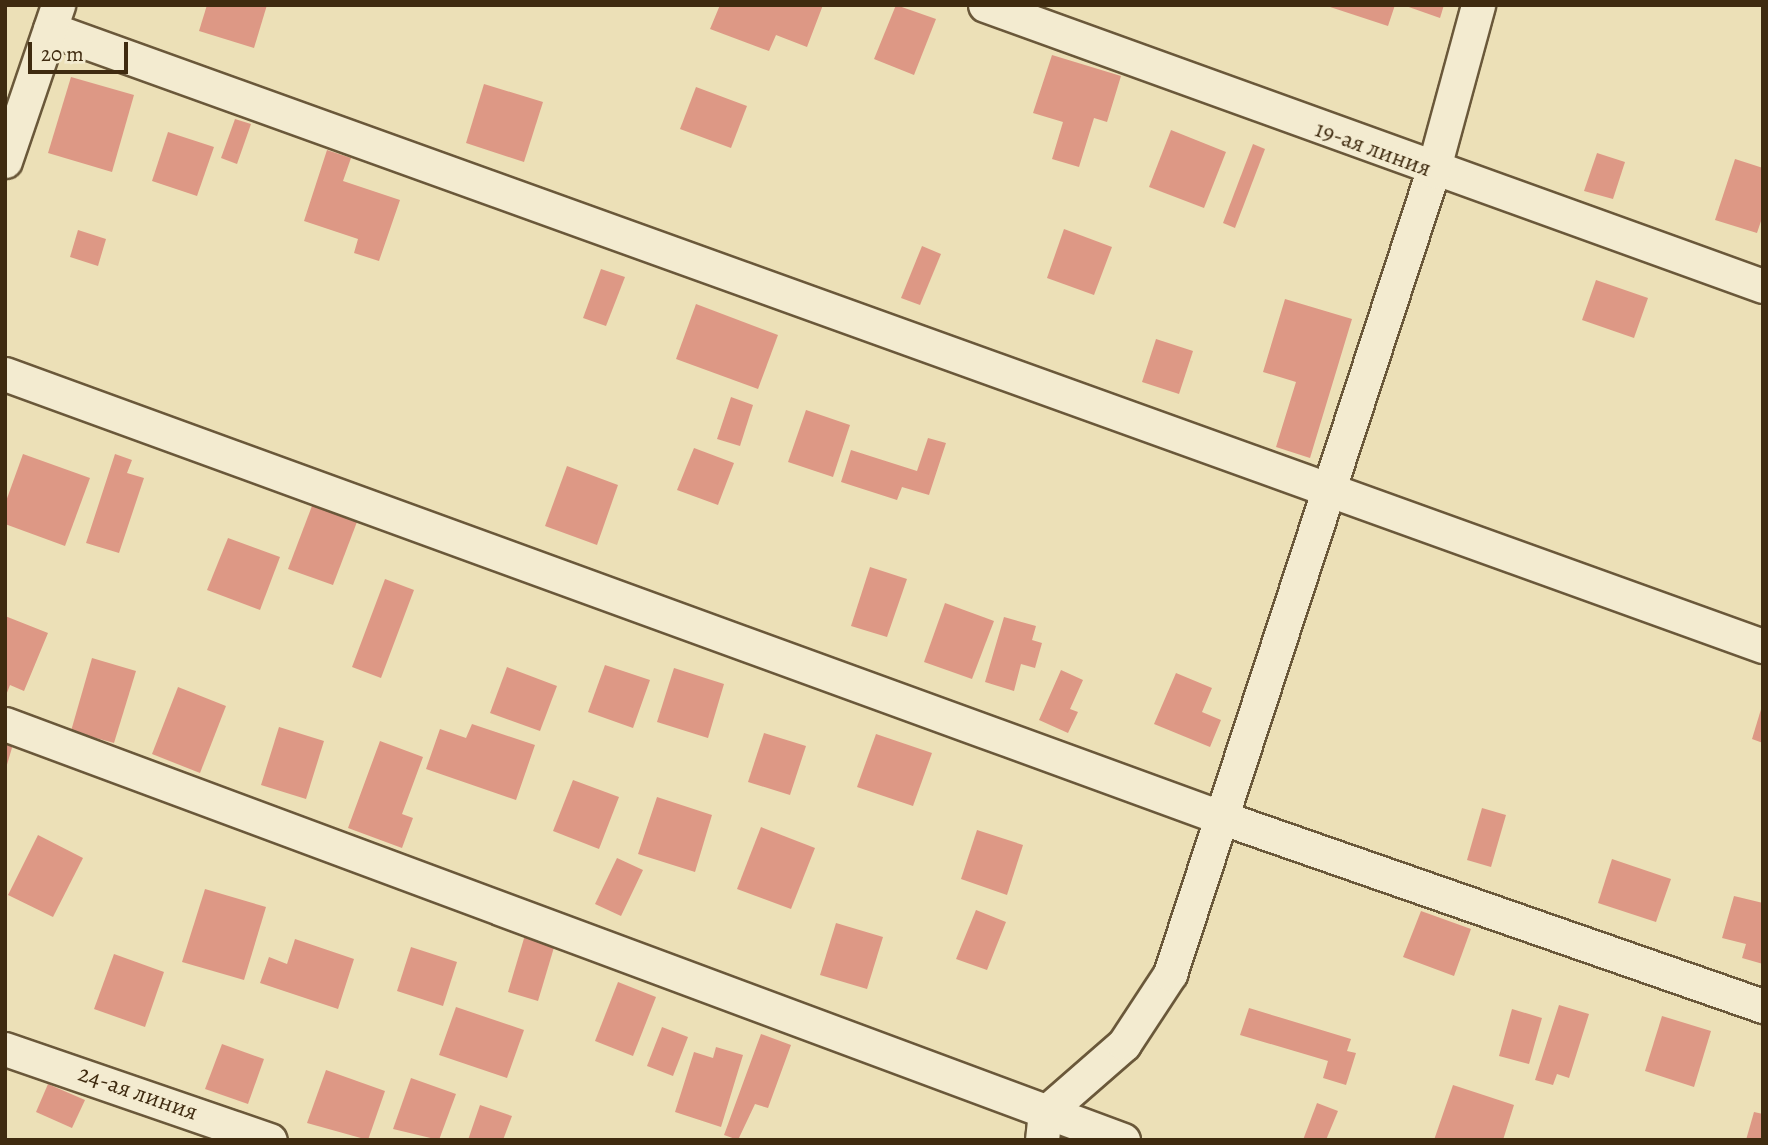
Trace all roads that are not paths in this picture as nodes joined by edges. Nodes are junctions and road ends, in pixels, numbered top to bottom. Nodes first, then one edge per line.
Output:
1 (985, 5) edge
2 (1478, 5) edge
3 (54, 17) edge
4 (5, 161) edge
5 (1433, 172) junction
6 (1763, 286) edge
7 (5, 374) edge
8 (1326, 488) junction
9 (1763, 646) edge
10 (5, 724) edge
11 (1223, 818) junction
12 (1763, 1006) edge
13 (5, 1049) edge
14 (1044, 1126) edge
15 (270, 1140) edge
16 (1123, 1140) edge

1 - 5 street, 19-ая линия
2 - 5 street
3 - 4 street
3 - 8 street
5 - 6 street, 19-ая линия
5 - 8 street
7 - 11 street
8 - 9 street
8 - 11 street
10 - 14 street
11 - 12 street
11 - 14 street
13 - 15 street, 24-ая линия
14 - 16 street

